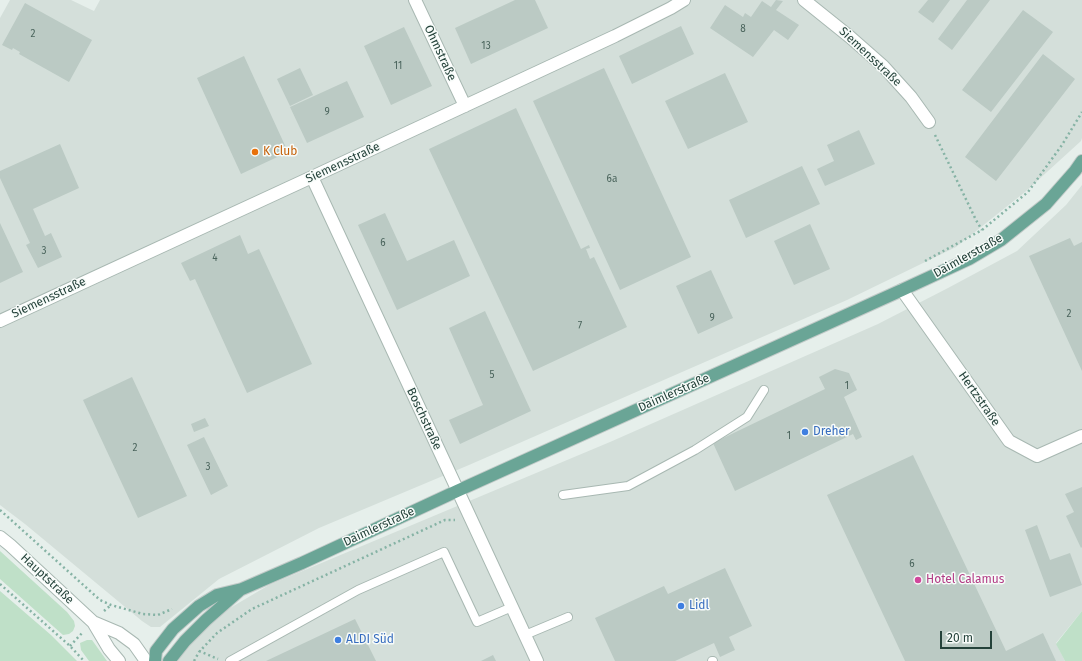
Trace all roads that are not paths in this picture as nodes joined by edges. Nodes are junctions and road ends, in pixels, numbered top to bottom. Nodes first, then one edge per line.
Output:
1 (415, 0) edge
2 (684, 0) edge
3 (804, 0) edge
4 (465, 106) junction
5 (929, 122) road end
6 (1082, 161) edge
7 (312, 177) junction
8 (902, 290) junction
9 (0, 321) edge
10 (764, 390) dead end
11 (1082, 436) edge
12 (457, 491) junction
13 (563, 495) dead end
14 (0, 537) edge
15 (242, 589) junction
16 (512, 607) junction
17 (568, 617) dead end
18 (93, 622) junction
19 (525, 635) junction
20 (119, 661) edge
21 (146, 661) edge
22 (155, 661) edge
23 (170, 661) edge
24 (230, 661) edge
25 (537, 661) edge

1 - 4 street, Ohmstraße
2 - 4 street, Siemensstraße
3 - 5 street, Siemensstraße
4 - 7 street, Siemensstraße
6 - 8 main road, Daimlerstraße
7 - 9 street, Siemensstraße
7 - 12 street, Boschstraße
8 - 11 street, Hertzstraße
8 - 12 main road, Daimlerstraße
10 - 13 lane
12 - 15 main road, Daimlerstraße
12 - 16 street, Boschstraße
14 - 18 street, Hauptstraße
15 - 22 main road, Daimlerstraße
15 - 23 main road, Daimlerstraße
16 - 19 street, Boschstraße
16 - 24 lane
17 - 19 lane
18 - 20 street, Hauptstraße
18 - 21 street, Hauptstraße
19 - 25 street, Boschstraße

